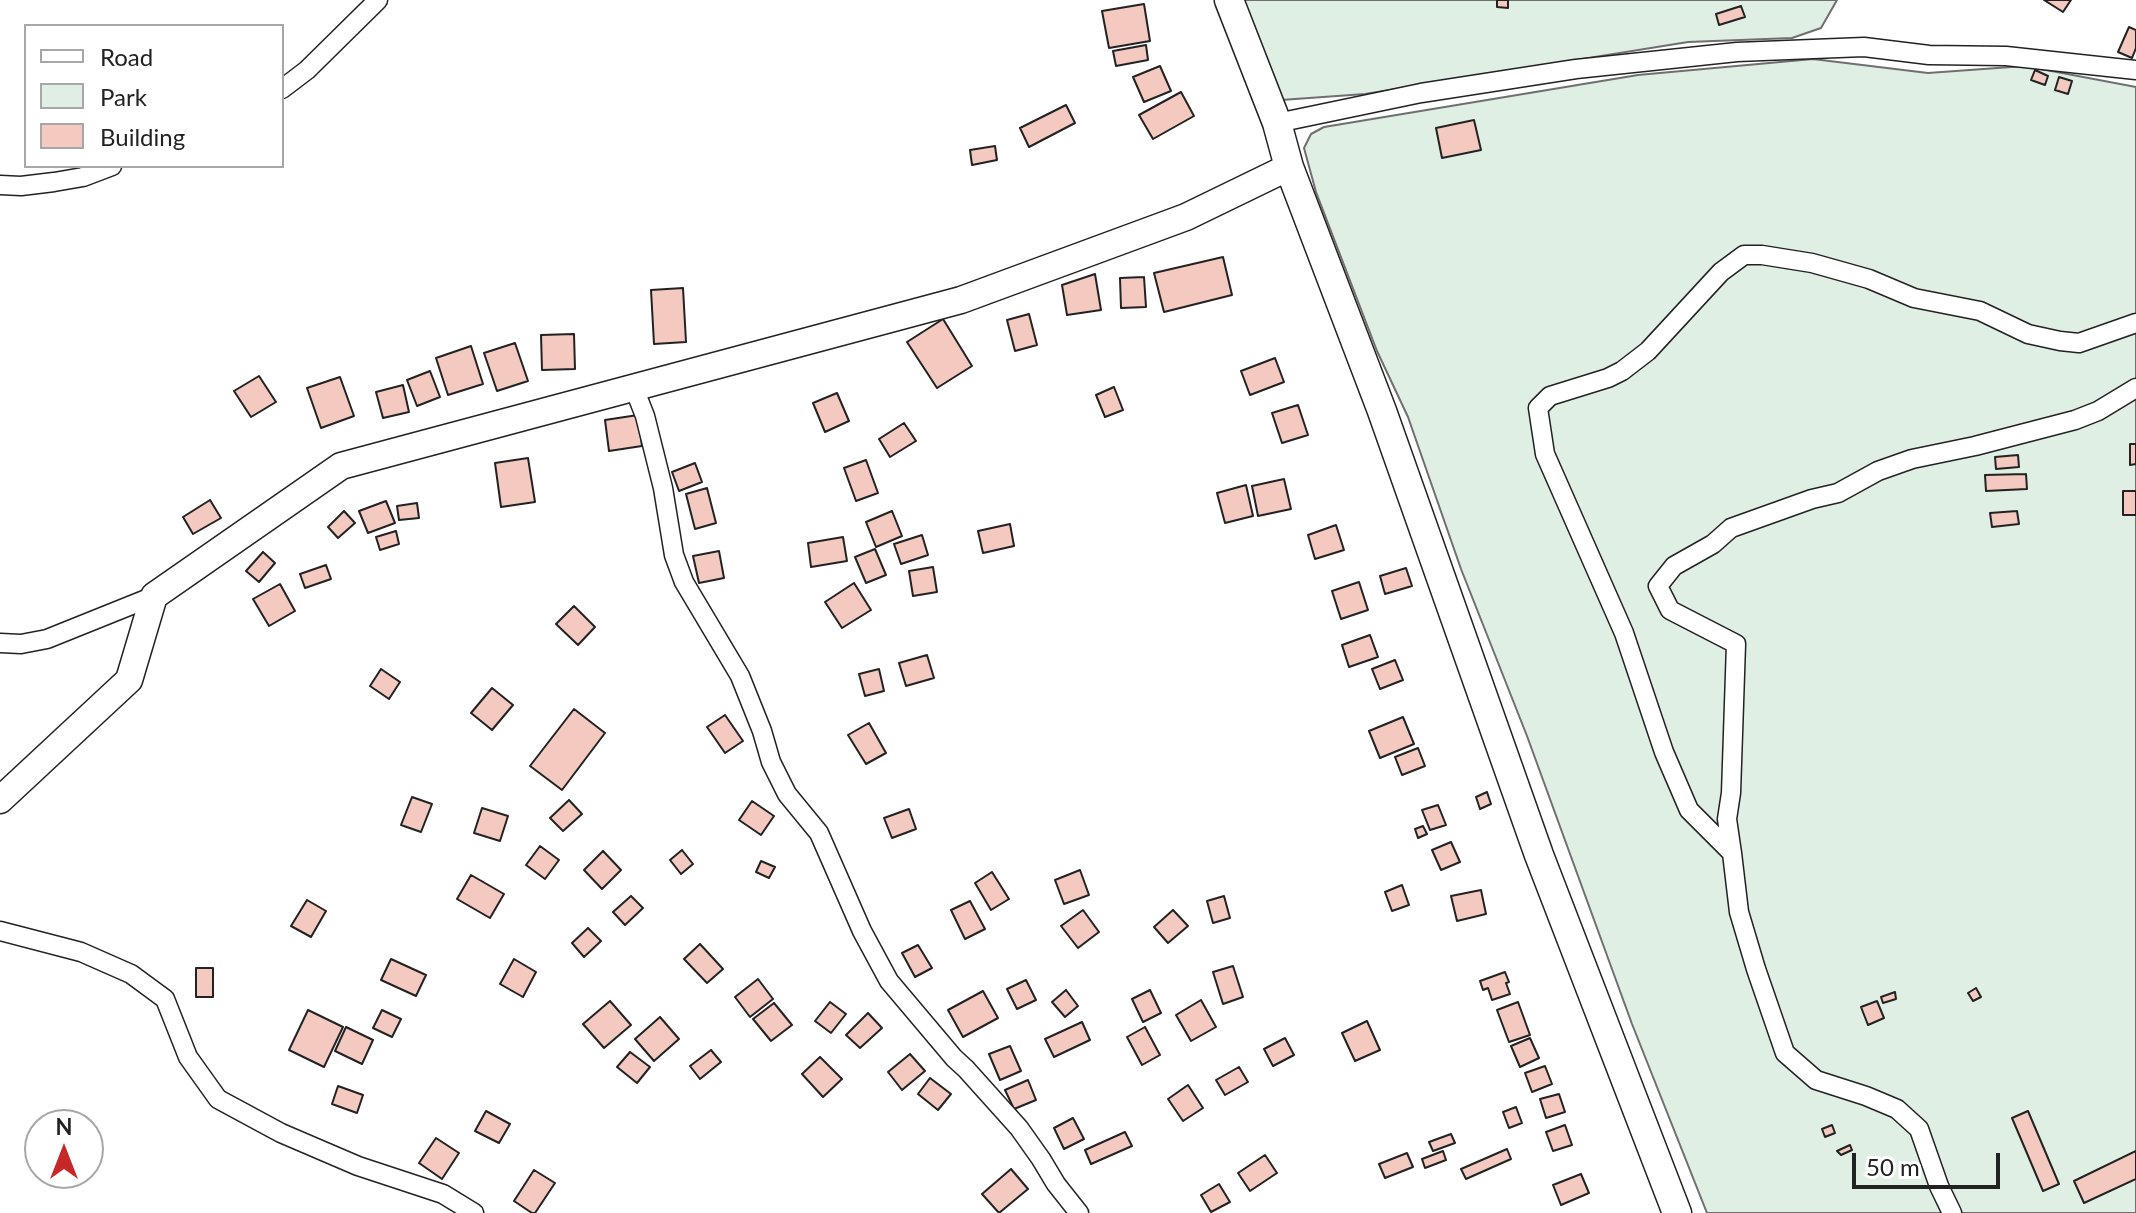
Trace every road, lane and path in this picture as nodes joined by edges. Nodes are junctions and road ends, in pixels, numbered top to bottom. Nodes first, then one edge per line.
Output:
1 (378, 0) edge
2 (1229, 0) edge
3 (2136, 70) edge
4 (284, 87) edge
5 (1277, 123) junction
6 (1289, 167) junction
7 (107, 168) edge
8 (0, 185) edge
9 (2136, 323) edge
10 (634, 388) junction
11 (2136, 388) edge
12 (154, 596) junction
13 (0, 643) edge
14 (0, 800) edge
15 (1732, 853) junction
16 (0, 931) edge
17 (474, 1213) edge
18 (1079, 1213) edge
19 (1677, 1213) edge
20 (1952, 1213) edge

1 - 4 street
2 - 5 main road
3 - 5 street
5 - 6 main road
6 - 10 street
6 - 19 main road
7 - 8 street
9 - 15 street
10 - 12 street
10 - 18 street
11 - 15 street
12 - 13 street
12 - 14 street
15 - 20 street
16 - 17 street

